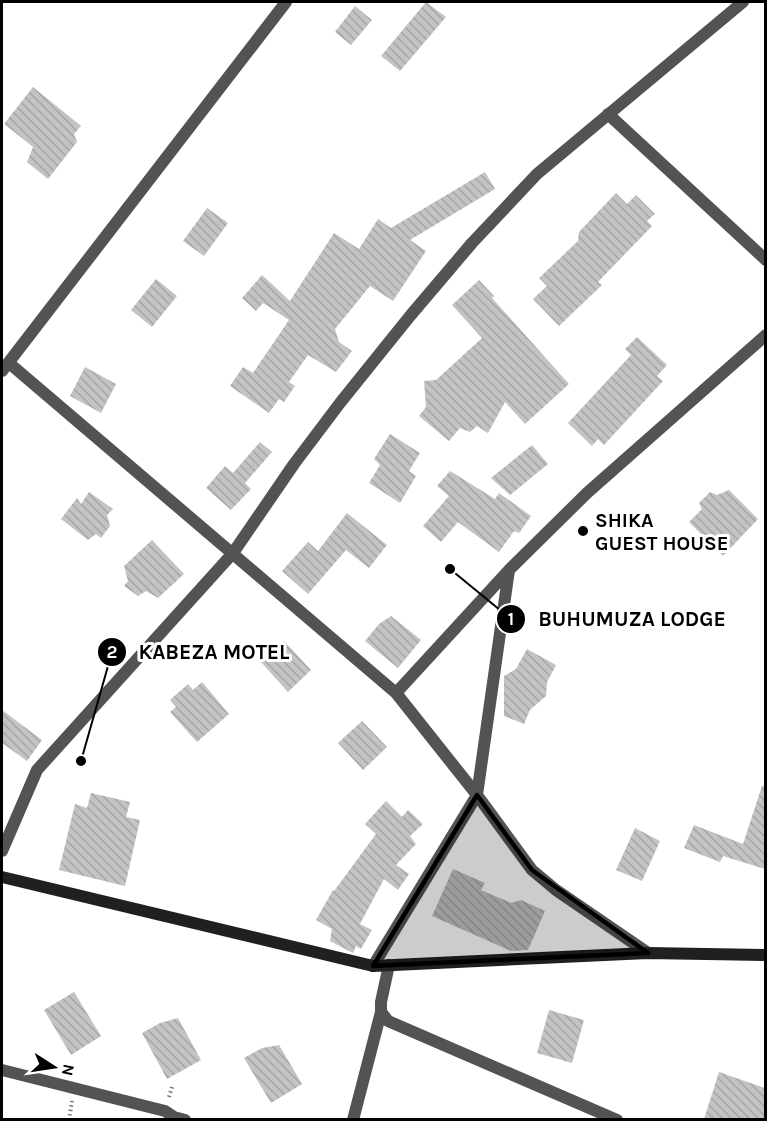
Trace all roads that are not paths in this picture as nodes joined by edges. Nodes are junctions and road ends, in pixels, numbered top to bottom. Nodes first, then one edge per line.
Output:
1 (286, 2) edge
2 (743, 2) edge
3 (608, 114) junction
4 (765, 260) edge
5 (765, 335) edge
6 (5, 367) edge
7 (233, 553) junction
8 (509, 570) junction
9 (396, 693) junction
10 (477, 795) junction
11 (2, 850) edge
12 (2, 877) edge
13 (648, 953) junction
14 (765, 956) edge
15 (389, 965) junction
16 (373, 966) junction
17 (381, 1012) junction
18 (2, 1070) edge
19 (185, 1119) edge
20 (353, 1119) edge
21 (617, 1119) edge

1 - 6 street
2 - 3 street
3 - 4 street
3 - 7 street
5 - 8 street
6 - 7 street
7 - 9 street
7 - 11 street
8 - 9 street
8 - 10 street
9 - 10 street
10 - 13 street
10 - 16 street
12 - 16 main road
13 - 14 main road
13 - 15 main road
15 - 16 main road
15 - 17 street
17 - 20 street
17 - 21 street
18 - 19 street

